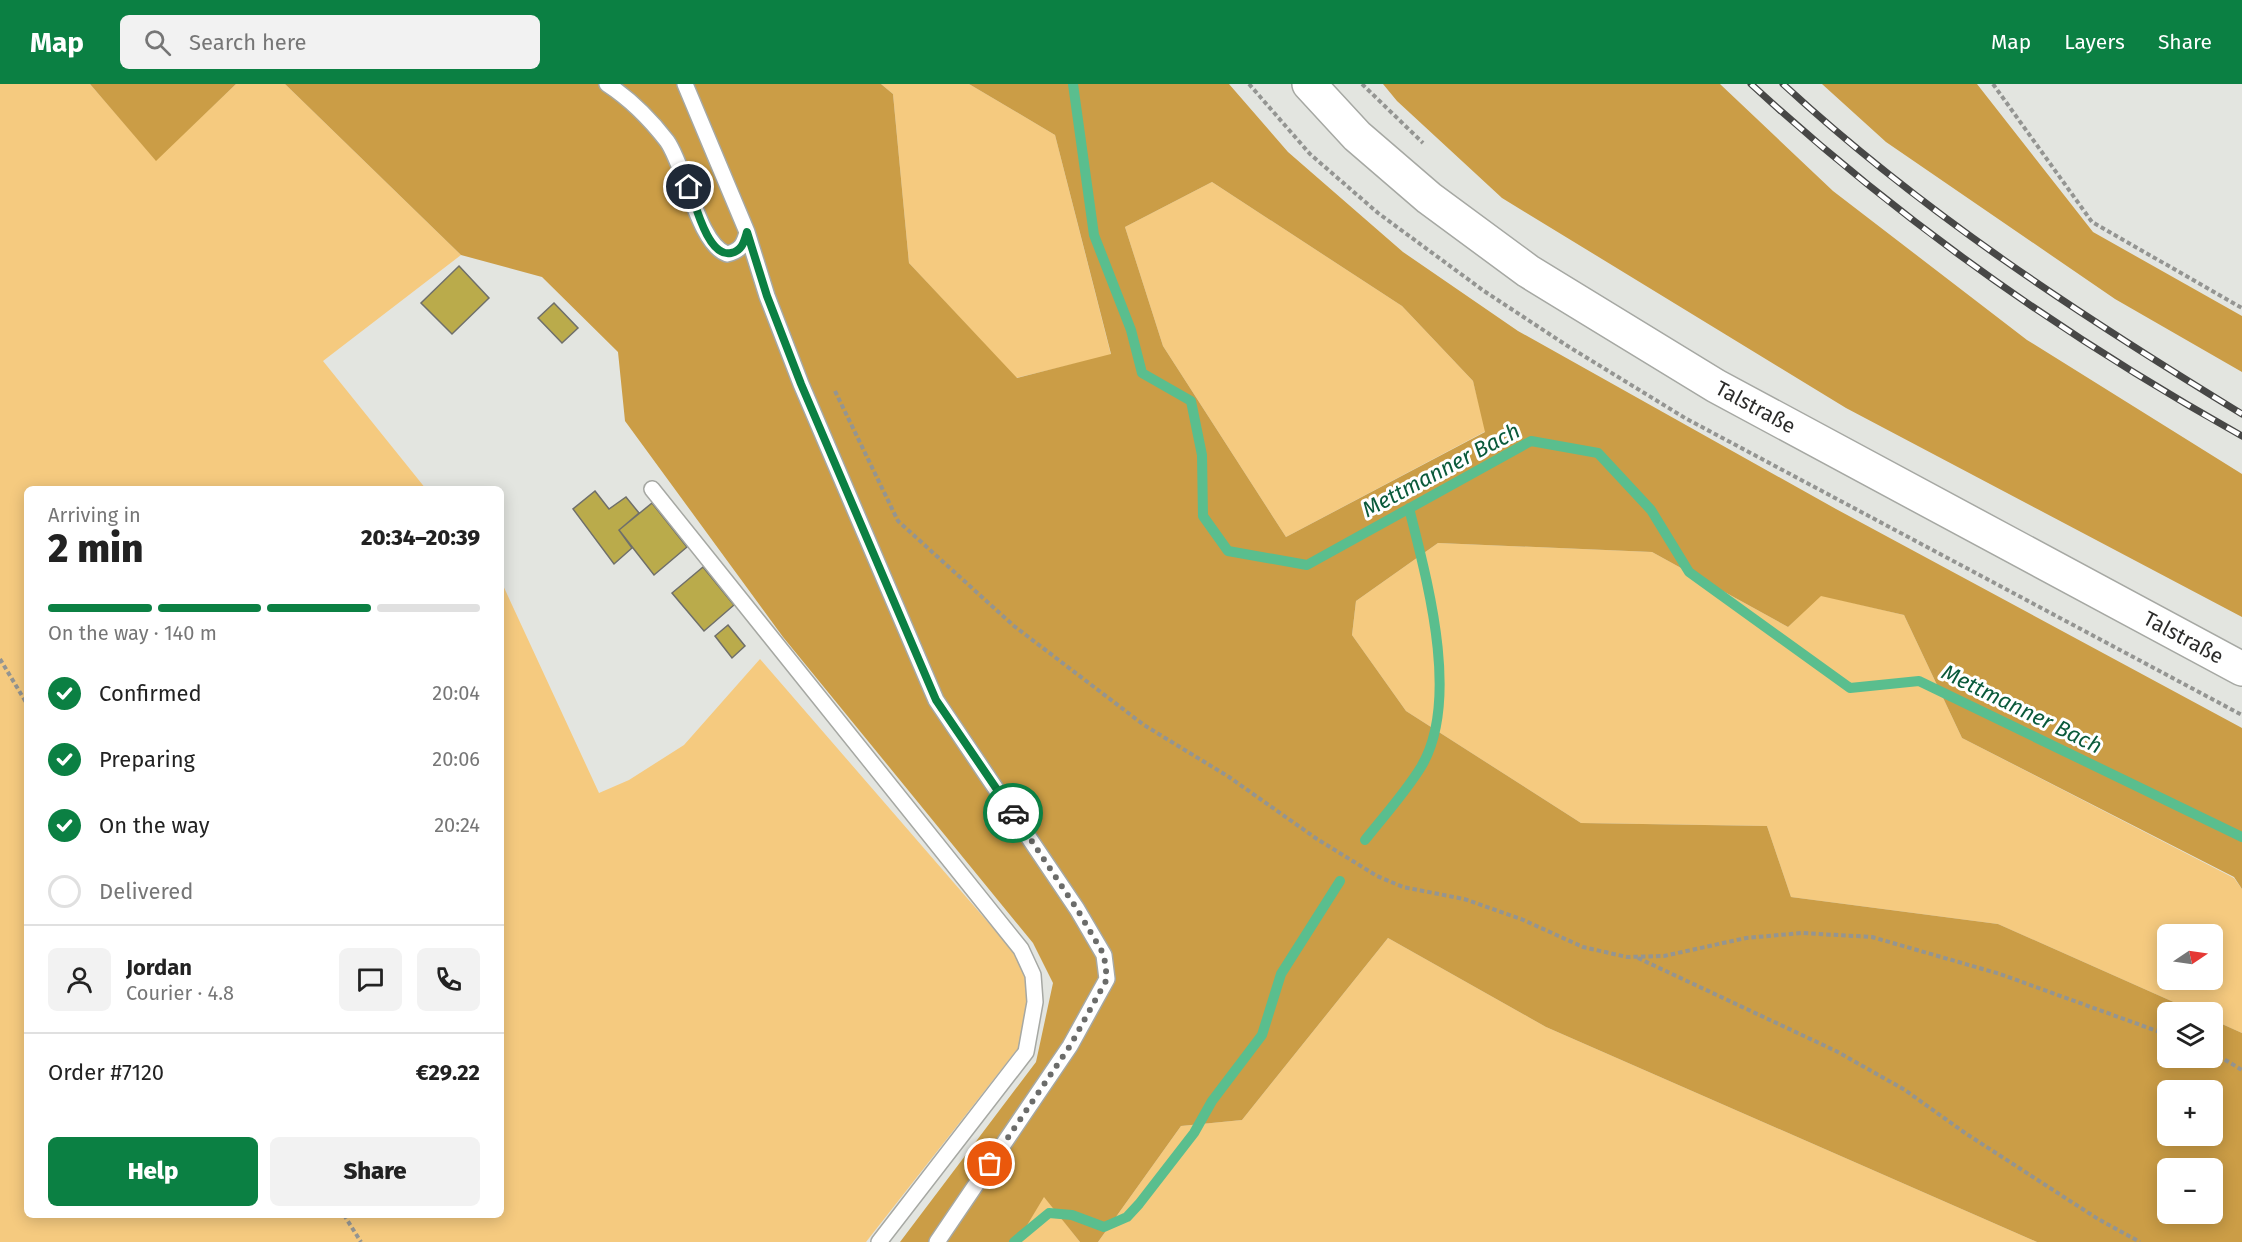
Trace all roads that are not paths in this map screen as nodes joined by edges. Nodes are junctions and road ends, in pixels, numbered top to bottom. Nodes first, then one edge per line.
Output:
1 (607, 84) edge
2 (685, 84) edge
3 (1309, 84) edge
4 (747, 232) junction
5 (652, 489) dead end
6 (2242, 669) edge
7 (879, 1242) edge
8 (937, 1242) edge

1 - 4 lane
2 - 4 lane
3 - 6 main road, Talstraße
4 - 8 lane
5 - 7 lane

